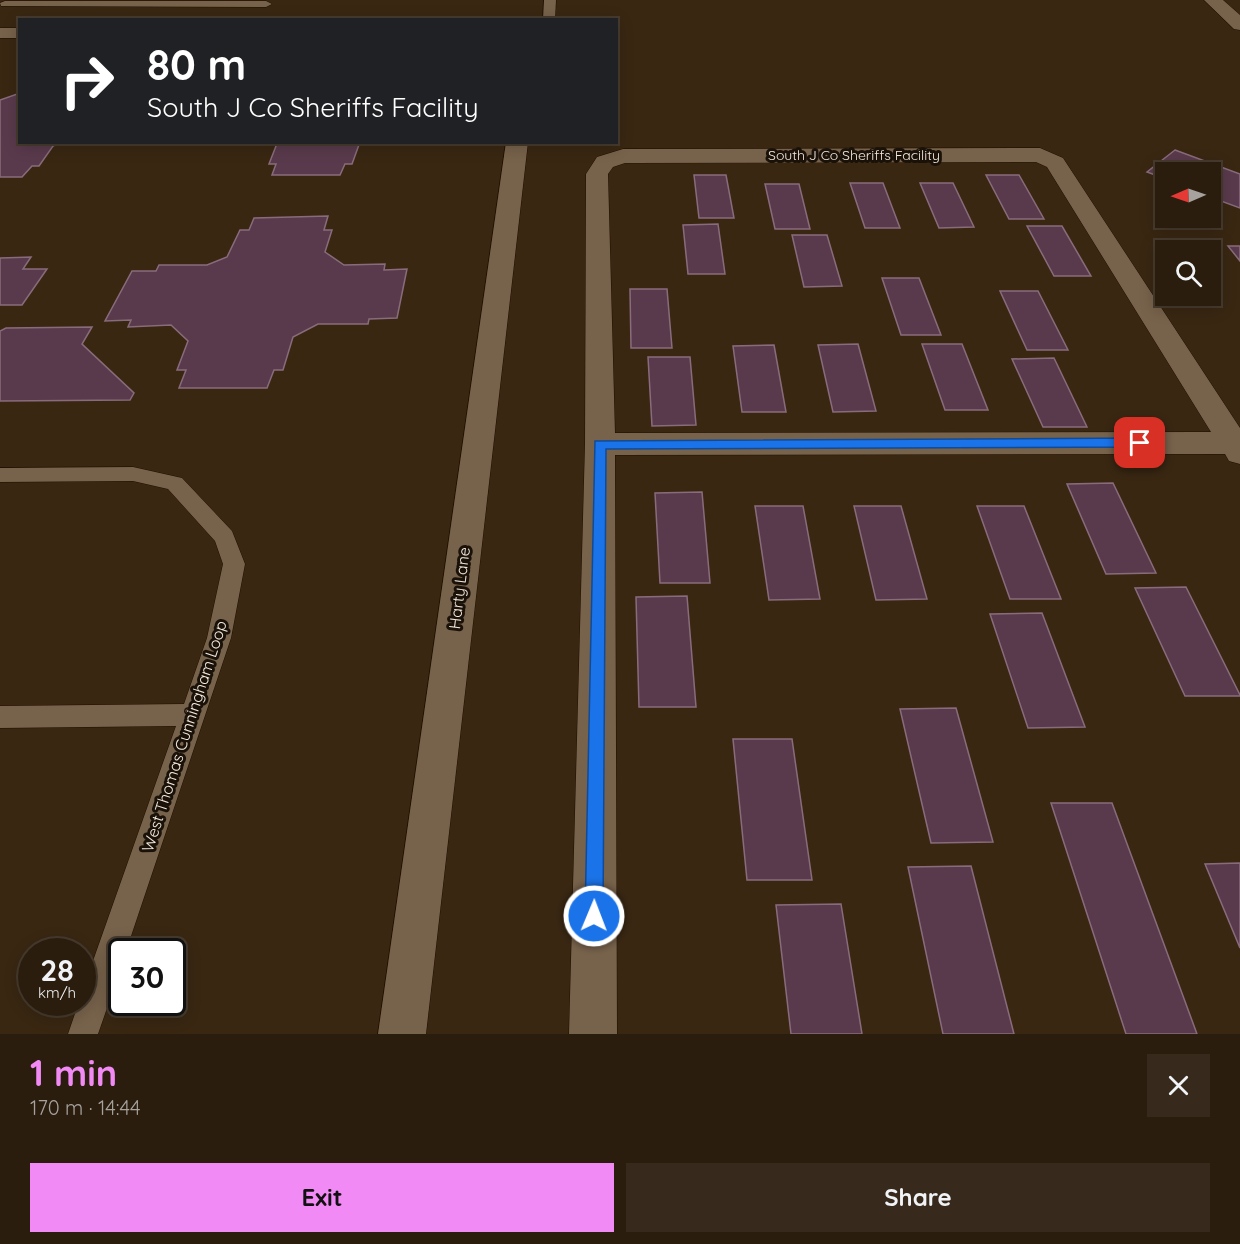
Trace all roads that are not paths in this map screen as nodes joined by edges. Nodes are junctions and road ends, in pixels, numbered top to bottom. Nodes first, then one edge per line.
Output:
1 (550, 0) edge
2 (1213, 0) edge
3 (267, 2) edge
4 (5, 4) edge
5 (257, 18) edge
6 (549, 18) edge
7 (1240, 25) edge
8 (0, 33) edge
9 (18, 33) edge
10 (517, 144) edge
11 (600, 444) junction
12 (1238, 446) edge
13 (0, 476) edge
14 (193, 715) junction
15 (0, 717) edge
16 (83, 1034) edge
17 (402, 1034) edge
18 (593, 1034) edge

1 - 6 lane
2 - 7 street
3 - 4 lane
3 - 5 lane
8 - 9 street
10 - 17 street, Harty Lane
11 - 12 street, South J Co Sheriffs Facility
11 - 12 street, South J Co Sheriffs Facility
11 - 18 street, South J Co Sheriffs Facility
13 - 14 lane, West Thomas Cunningham Loop
14 - 15 lane
14 - 16 lane, West Thomas Cunningham Loop

